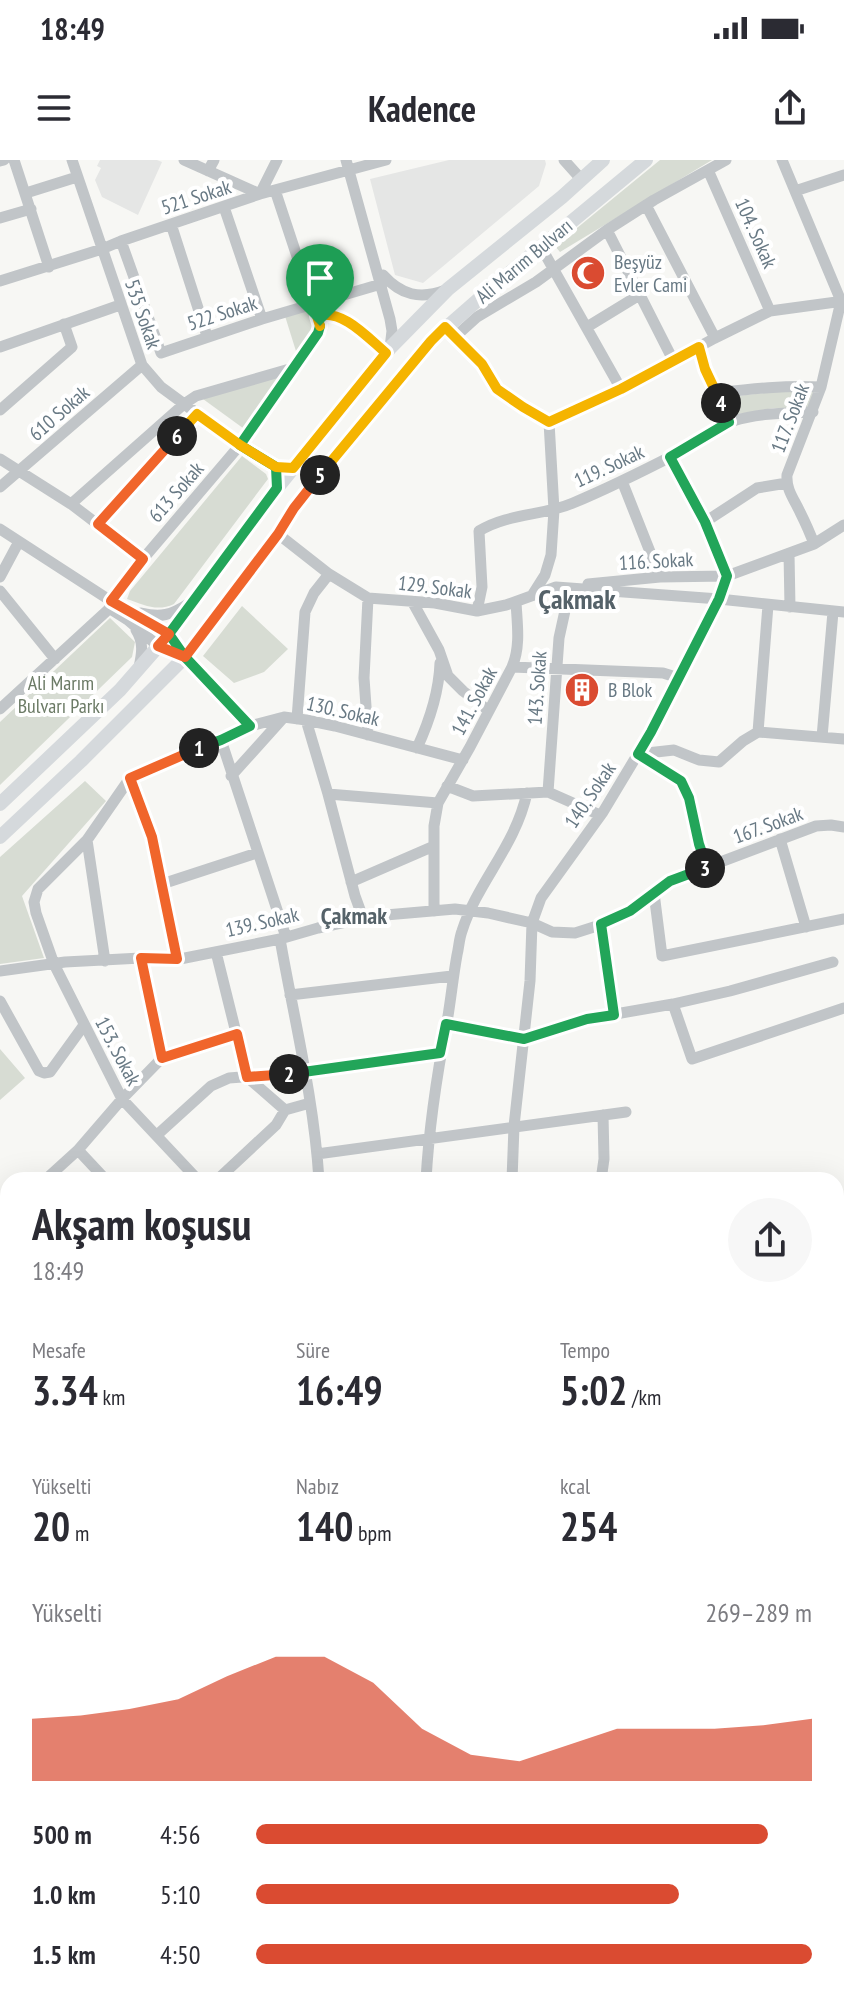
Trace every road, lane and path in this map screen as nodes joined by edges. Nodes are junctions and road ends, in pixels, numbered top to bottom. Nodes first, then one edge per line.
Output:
1 (14, 160) edge
2 (72, 160) edge
3 (184, 160) edge
4 (277, 160) edge
5 (564, 160) edge
6 (603, 160) edge
7 (646, 160) edge
8 (726, 160) edge
9 (782, 160) edge
10 (380, 161) edge
11 (347, 164) edge
12 (211, 166) edge
13 (708, 170) junction
14 (844, 175) edge
15 (77, 177) junction
16 (581, 179) junction
17 (275, 190) junction
18 (795, 191) junction
19 (26, 193) junction
20 (260, 194) junction
21 (646, 205) junction
22 (224, 207) junction
23 (31, 209) junction
24 (0, 218) edge
25 (171, 224) junction
26 (607, 230) junction
27 (121, 241) junction
28 (541, 247) junction
29 (102, 249) junction
30 (49, 267) junction
31 (555, 269) junction
32 (0, 281) edge
33 (383, 281) junction
34 (448, 289) junction
35 (641, 294) junction
36 (843, 301) edge
37 (313, 303) junction
38 (120, 305) junction
39 (770, 311) junction
40 (317, 316) junction
41 (262, 319) junction
42 (64, 324) junction
43 (587, 327) junction
44 (451, 332) junction
45 (207, 336) junction
46 (715, 338) junction
47 (0, 347) edge
48 (699, 347) junction
49 (388, 350) junction
50 (673, 360) junction
51 (142, 365) junction
52 (293, 367) junction
53 (821, 387) junction
54 (621, 389) junction
55 (716, 393) junction
56 (3, 404) edge
57 (184, 404) junction
58 (813, 412) junction
59 (197, 414) junction
60 (549, 422) junction
61 (729, 422) junction
62 (240, 445) junction
63 (670, 457) junction
64 (0, 459) edge
65 (276, 467) junction
66 (293, 468) junction
67 (19, 471) junction
68 (622, 481) junction
69 (787, 483) junction
70 (0, 487) edge
71 (277, 488) junction
72 (71, 504) junction
73 (554, 510) junction
74 (705, 522) junction
75 (98, 524) junction
76 (844, 525) edge
77 (0, 529) edge
78 (278, 534) junction
79 (0, 537) edge
80 (814, 544) junction
81 (16, 547) junction
82 (789, 553) junction
83 (143, 559) junction
84 (329, 574) junction
85 (727, 576) junction
86 (0, 577) edge
87 (660, 577) junction
88 (556, 587) junction
89 (570, 588) junction
90 (0, 591) edge
91 (533, 595) junction
92 (368, 598) junction
93 (719, 599) junction
94 (192, 601) junction
95 (412, 601) junction
96 (516, 602) junction
97 (110, 604) junction
98 (768, 605) junction
99 (790, 607) junction
100 (477, 611) junction
101 (839, 612) edge
102 (128, 615) junction
103 (169, 634) junction
104 (158, 646) junction
105 (439, 650) junction
106 (185, 657) junction
107 (55, 659) junction
108 (512, 667) junction
109 (138, 669) junction
110 (556, 669) junction
111 (679, 678) junction
112 (2, 702) edge
113 (489, 711) junction
114 (296, 719) junction
115 (250, 726) junction
116 (758, 732) junction
117 (368, 735) junction
118 (822, 737) junction
119 (844, 739) edge
120 (221, 740) junction
121 (417, 748) junction
122 (638, 754) junction
123 (463, 760) junction
124 (231, 776) junction
125 (130, 778) junction
126 (447, 786) junction
127 (548, 792) junction
128 (527, 793) junction
129 (328, 794) junction
130 (438, 803) junction
131 (0, 804) edge
132 (600, 815) junction
133 (844, 827) edge
134 (0, 837) edge
135 (780, 839) junction
136 (87, 840) junction
137 (434, 846) junction
138 (257, 853) junction
139 (707, 867) junction
140 (351, 882) junction
141 (162, 884) junction
142 (654, 893) junction
143 (434, 911) junction
144 (469, 911) junction
145 (363, 918) junction
146 (844, 919) edge
147 (532, 923) junction
148 (601, 924) junction
149 (806, 927) junction
150 (283, 938) junction
151 (216, 952) junction
152 (141, 958) junction
153 (177, 959) junction
154 (105, 961) junction
155 (833, 962) dead end
156 (54, 964) junction
157 (0, 971) edge
158 (452, 976) junction
159 (290, 995) junction
160 (0, 1001) edge
161 (673, 1004) junction
162 (844, 1008) edge
163 (614, 1015) junction
164 (446, 1024) junction
165 (84, 1025) junction
166 (237, 1034) junction
167 (524, 1039) junction
168 (440, 1053) junction
169 (162, 1058) junction
170 (305, 1072) junction
171 (247, 1077) junction
172 (122, 1099) junction
173 (310, 1103) junction
174 (285, 1110) junction
175 (626, 1112) dead end
176 (603, 1115) junction
177 (514, 1126) junction
178 (157, 1135) junction
179 (428, 1138) junction
180 (78, 1150) junction
181 (317, 1154) junction
182 (54, 1172) edge
183 (99, 1172) edge
184 (191, 1172) edge
185 (226, 1172) edge
186 (318, 1172) edge
187 (426, 1172) edge
188 (512, 1172) edge
189 (602, 1172) edge

1 - 19 street
2 - 15 street, 535 Sokak
3 - 12 street
4 - 20 street
5 - 16 street
6 - 16 main road, Ali Marım Bulvarı
7 - 28 main road, Ali Marım Bulvarı
8 - 13 street
9 - 18 street
10 - 11 street, 521 Sokak
11 - 17 street, 521 Sokak
11 - 33 street
12 - 20 street
13 - 21 street
13 - 39 street, 104. Sokak
14 - 18 street
15 - 19 street
15 - 29 street, 535 Sokak
16 - 34 main road, Ali Marım Bulvarı
17 - 20 street, 521 Sokak
17 - 37 street
18 - 36 street
19 - 23 street
20 - 22 street, 521 Sokak
21 - 26 street
21 - 46 street
22 - 25 street, 521 Sokak
22 - 41 street
23 - 24 street
23 - 30 street
25 - 27 street, 521 Sokak
25 - 45 street
26 - 31 street
26 - 35 street
27 - 29 street, 521 Sokak
27 - 45 street, 522 Sokak
28 - 31 street
28 - 44 main road, Ali Marım Bulvarı
29 - 30 street, 521 Sokak
29 - 38 street, 535 Sokak
30 - 32 street, 521 Sokak
31 - 43 street
31 - 44 street
33 - 34 street
33 - 37 street, 522 Sokak
33 - 49 street
34 - 49 main road, Ali Marım Bulvarı
35 - 43 street
35 - 50 street
36 - 39 street
36 - 53 street, 117. Sokak
37 - 40 street
37 - 41 street, 522 Sokak
38 - 42 street
38 - 51 street, 535 Sokak
39 - 46 street
40 - 49 street
40 - 52 street, 613 Sokak
41 - 45 street, 522 Sokak
42 - 47 street
42 - 56 street
43 - 54 street
44 - 60 street
44 - 78 main road, Ali Marım Bulvarı
46 - 48 street
48 - 50 street
48 - 55 street
49 - 66 main road, Ali Marım Bulvarı
50 - 54 street
51 - 57 street, 535 Sokak
51 - 67 street, 610 Sokak
52 - 57 street
52 - 62 street, 613 Sokak
53 - 55 street
53 - 58 street, 117. Sokak
54 - 60 street
55 - 61 street
57 - 59 street, 535 Sokak
57 - 72 street
58 - 61 street, 119. Sokak
58 - 69 street, 117. Sokak
59 - 62 street, 535 Sokak
59 - 75 street
60 - 73 street
61 - 63 street, 119. Sokak
62 - 65 street, 535 Sokak
62 - 83 street, 613 Sokak
63 - 68 street, 119. Sokak
63 - 74 street
64 - 67 street
65 - 66 street
65 - 71 street
66 - 71 main road, Ali Marım Bulvarı
67 - 70 street, 610 Sokak
67 - 72 street
68 - 73 street, 119. Sokak
68 - 87 street
69 - 74 street
69 - 80 street, 117. Sokak
71 - 94 main road, Ali Marım Bulvarı
72 - 75 street
73 - 91 street
73 - 100 street, 119. Sokak
74 - 85 street
75 - 83 street
76 - 80 street, 116. Sokak
77 - 97 street
78 - 84 street, 129. Sokak
78 - 106 main road, Ali Marım Bulvarı
79 - 81 street
80 - 82 street, 116. Sokak
81 - 86 street
81 - 97 street
82 - 85 street, 116. Sokak
82 - 99 street
83 - 97 street, 613 Sokak
84 - 92 street, 129. Sokak
84 - 114 street
85 - 87 street, 116. Sokak
85 - 93 street, 140. Sokak
87 - 88 street, 116. Sokak
88 - 89 street, 129. Sokak
88 - 91 street, 129. Sokak
89 - 93 street, 129. Sokak
89 - 110 street, 143. Sokak
90 - 107 street
91 - 96 street, 129. Sokak
92 - 95 street, 129. Sokak
92 - 117 street
93 - 98 street, 129. Sokak
93 - 111 street, 140. Sokak
94 - 102 street
94 - 103 main road, Ali Marım Bulvarı
95 - 100 street, 129. Sokak
95 - 105 street
96 - 100 street, 129. Sokak
96 - 108 street
97 - 102 street
97 - 107 street, 613 Sokak
98 - 99 street, 129. Sokak
98 - 116 street
99 - 101 street, 129. Sokak
101 - 118 street
102 - 103 street
102 - 104 street
102 - 109 street
103 - 104 main road, Ali Marım Bulvarı
103 - 106 street
104 - 106 street
104 - 109 main road, Ali Marım Bulvarı
105 - 113 street
105 - 121 street
106 - 115 street
106 - 134 main road, Ali Marım Bulvarı
107 - 112 street, 613 Sokak
108 - 110 street, 141. Sokak
108 - 113 street, 141. Sokak
109 - 131 main road, Ali Marım Bulvarı
110 - 111 street, 141. Sokak
110 - 127 street, 143. Sokak
111 - 122 street, 140. Sokak
113 - 123 street, 141. Sokak
114 - 115 street, 130. Sokak
114 - 117 street, 130. Sokak
114 - 124 street
114 - 129 street
115 - 120 street, 130. Sokak
116 - 118 street
116 - 122 street
117 - 121 street, 130. Sokak
118 - 119 street
120 - 124 street
120 - 125 street, 130. Sokak
121 - 123 street, 130. Sokak
122 - 132 street, 140. Sokak
122 - 139 street
123 - 126 street, 141. Sokak
124 - 138 street
125 - 136 street
125 - 141 street
126 - 128 street
126 - 130 street, 141. Sokak
127 - 128 street
127 - 132 street
128 - 144 street
129 - 130 street
129 - 140 street
130 - 137 street, 141. Sokak
132 - 147 street, 140. Sokak
133 - 135 street, 167. Sokak
135 - 139 street, 167. Sokak
135 - 149 street
136 - 154 street
136 - 156 street, 153. Sokak
137 - 140 street
137 - 143 street, 141. Sokak
138 - 141 street
138 - 150 street
139 - 142 street, 167. Sokak
140 - 145 street
141 - 153 street
142 - 148 street, 167. Sokak
142 - 149 street
143 - 144 street, 139. Sokak
143 - 145 street, 139. Sokak
144 - 147 street, 139. Sokak
144 - 158 street
145 - 150 street, 139. Sokak
146 - 149 street
147 - 148 street, 167. Sokak
147 - 167 street
148 - 163 street
150 - 151 street, 139. Sokak
150 - 159 street
151 - 153 street, 139. Sokak
151 - 166 street
152 - 153 street, 139. Sokak
152 - 154 street, 139. Sokak
152 - 169 street
154 - 156 street, 139. Sokak
155 - 161 street
156 - 157 street, 139. Sokak
156 - 165 street, 153. Sokak
158 - 159 street
158 - 164 street
159 - 170 street
160 - 165 street
161 - 162 street
161 - 163 street
163 - 167 street
164 - 167 street
164 - 168 street
165 - 172 street, 153. Sokak
166 - 169 street
166 - 171 street
167 - 177 street
168 - 170 street
168 - 179 street
169 - 172 street
170 - 171 street
170 - 173 street
171 - 174 street
171 - 178 street
172 - 178 street, 153. Sokak
172 - 180 street
173 - 174 street
173 - 181 street
174 - 185 street
175 - 176 street
176 - 177 street
176 - 189 street
177 - 179 street
177 - 188 street
178 - 184 street, 153. Sokak
179 - 181 street
179 - 187 street
180 - 182 street
180 - 183 street
181 - 186 street

